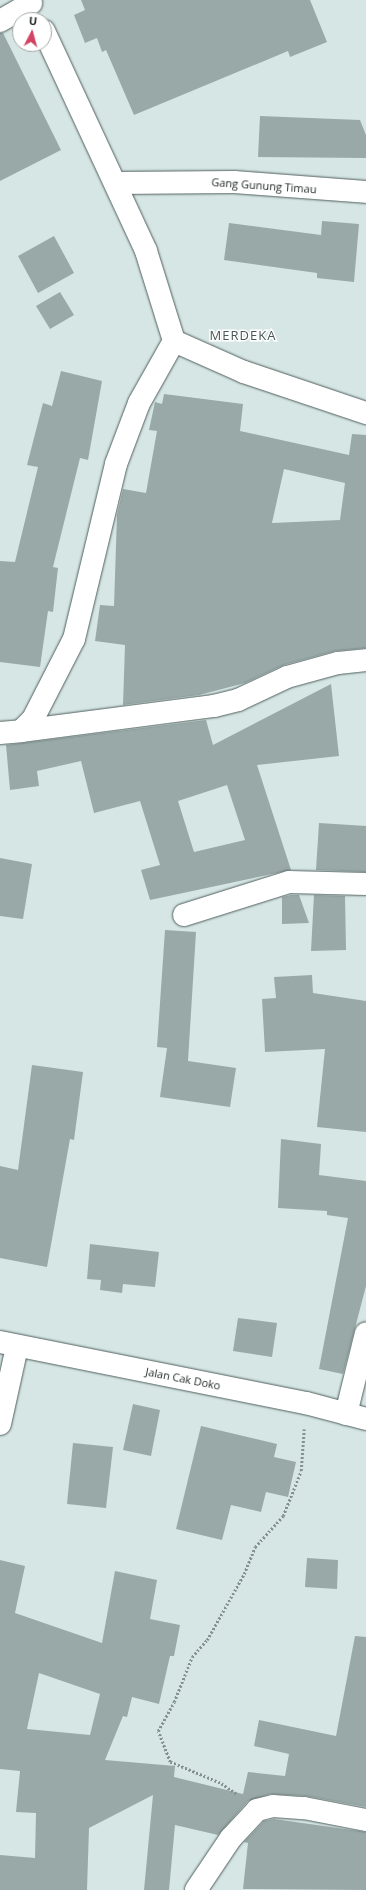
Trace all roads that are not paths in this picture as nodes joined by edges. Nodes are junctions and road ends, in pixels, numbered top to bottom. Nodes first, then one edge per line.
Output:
1 (33, 8) edge
2 (0, 21) edge
3 (52, 48) edge
4 (115, 183) junction
5 (366, 192) edge
6 (174, 341) junction
7 (366, 412) edge
8 (366, 660) edge
9 (10, 732) edge
10 (366, 884) edge
11 (184, 915) dead end
12 (366, 1333) edge
13 (8, 1344) edge
14 (356, 1417) edge
15 (0, 1424) edge
16 (366, 1820) edge
17 (196, 1890) edge

1 - 2 street
3 - 4 street
4 - 5 street, Gang Gunung Timau
4 - 6 street
6 - 7 street
6 - 9 street
8 - 9 street
10 - 11 street
12 - 14 street
13 - 14 street, Jalan Cak Doko
13 - 15 street
16 - 17 street

